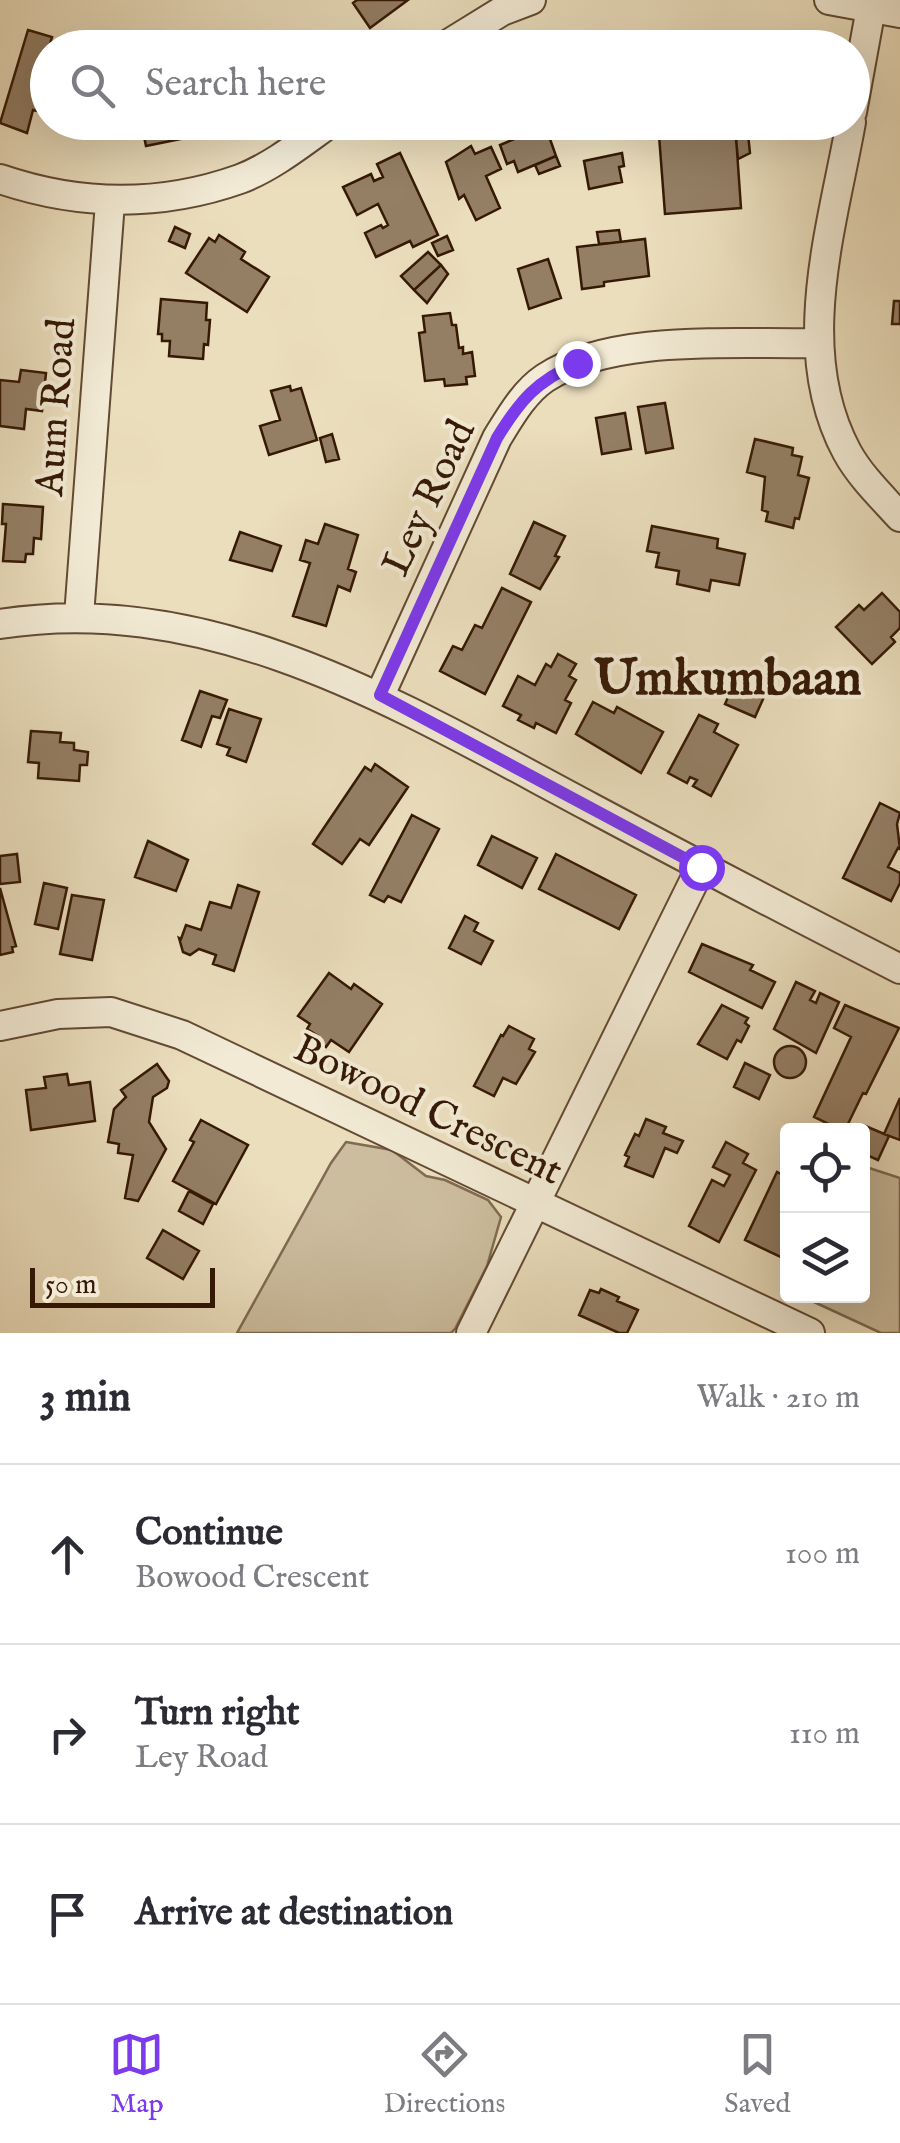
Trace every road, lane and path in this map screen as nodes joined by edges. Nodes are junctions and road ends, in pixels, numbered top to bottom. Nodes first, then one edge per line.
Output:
1 (531, 0) edge
2 (828, 0) edge
3 (871, 8) junction
4 (900, 13) edge
5 (470, 30) edge
6 (867, 30) edge
7 (303, 140) edge
8 (848, 140) edge
9 (0, 179) edge
10 (110, 202) junction
11 (818, 343) junction
12 (900, 517) edge
13 (79, 616) junction
14 (0, 624) edge
15 (380, 695) junction
16 (701, 867) junction
17 (900, 969) edge
18 (0, 1026) edge
19 (537, 1204) junction
20 (471, 1333) edge
21 (810, 1333) edge

1 - 5 street
2 - 3 street
3 - 4 street
3 - 6 street
7 - 10 street
8 - 11 street
9 - 10 street
10 - 13 street, Aum Road
11 - 12 street
11 - 15 street, Ley Road
13 - 14 street
13 - 15 street
15 - 16 street
16 - 17 street
16 - 19 street
18 - 19 street, Bowood Crescent
19 - 20 street
19 - 21 street, Bowood Crescent

